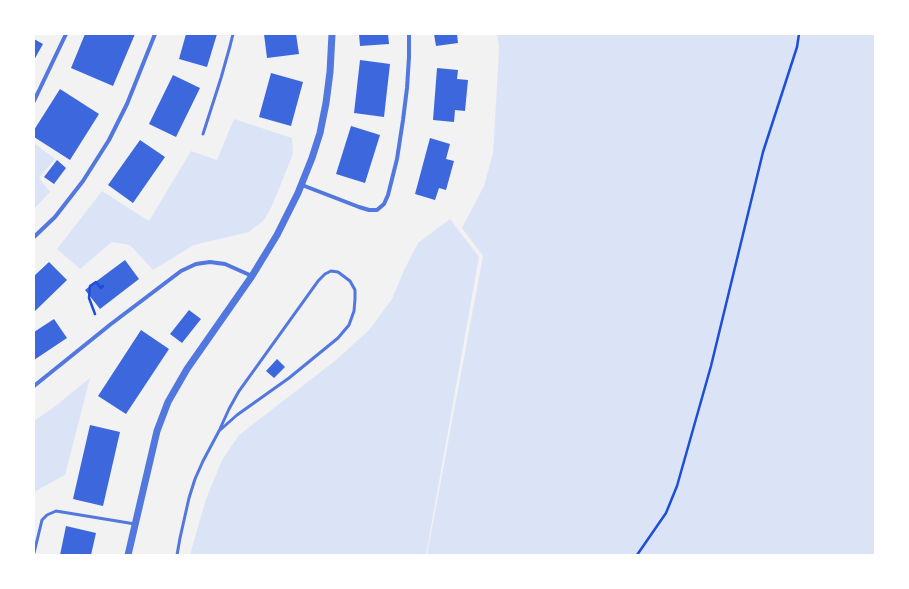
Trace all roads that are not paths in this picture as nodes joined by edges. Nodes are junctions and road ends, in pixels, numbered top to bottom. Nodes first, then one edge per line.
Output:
1 (66, 34) edge
2 (155, 34) edge
3 (233, 34) edge
4 (332, 34) edge
5 (409, 34) edge
6 (34, 101) edge
7 (203, 134) dead end
8 (302, 185) junction
9 (34, 237) edge
10 (252, 276) junction
11 (34, 386) edge
12 (219, 431) junction
13 (135, 524) junction
14 (34, 553) edge
15 (128, 555) edge
16 (177, 555) edge

1 - 6 street
2 - 9 street
3 - 7 lane
4 - 8 street
5 - 8 street
8 - 10 street
10 - 11 street
10 - 13 street
12 - 12 lane
12 - 16 lane
13 - 14 lane
13 - 15 street

